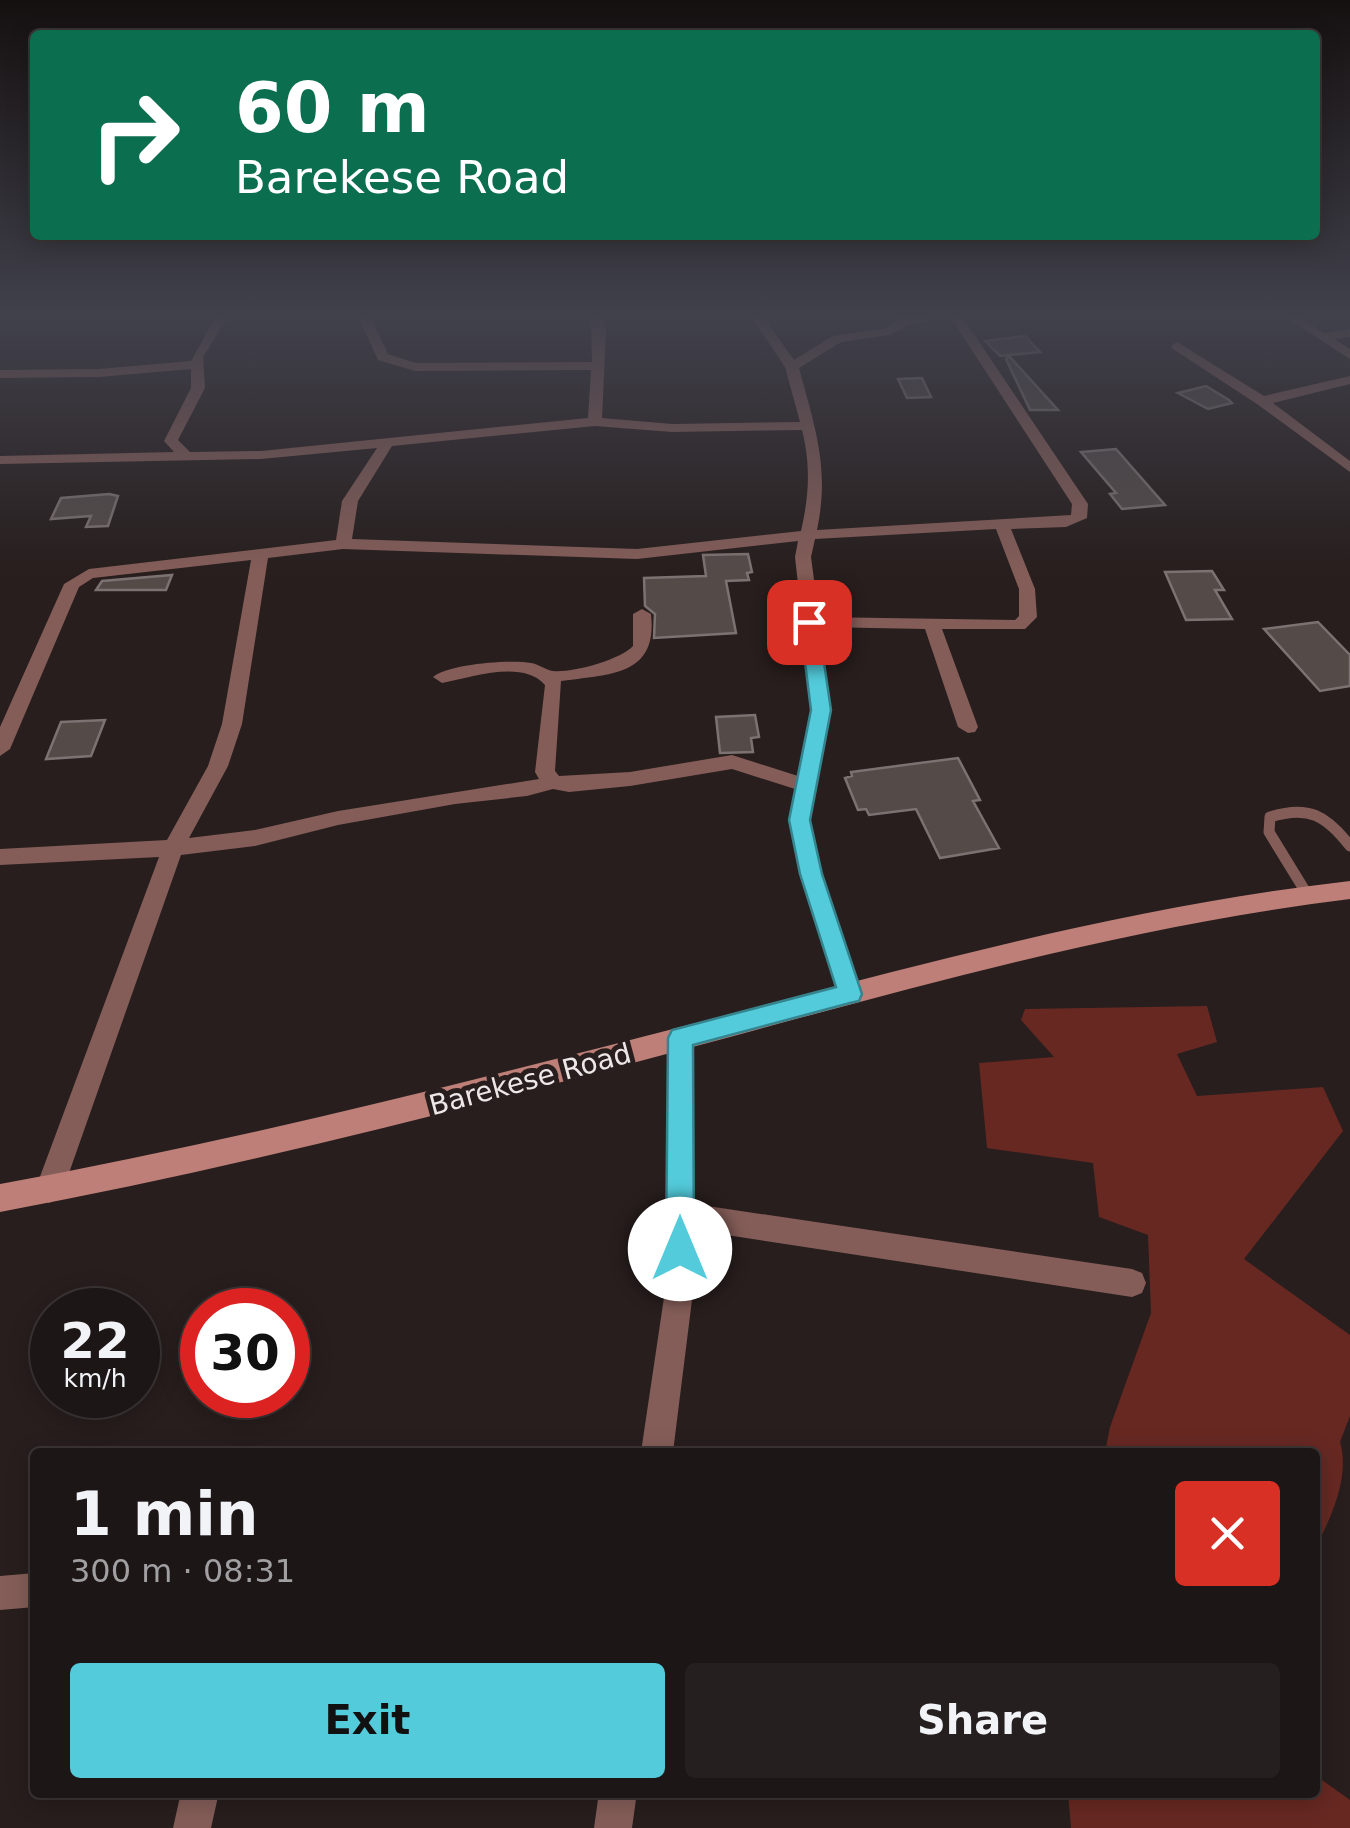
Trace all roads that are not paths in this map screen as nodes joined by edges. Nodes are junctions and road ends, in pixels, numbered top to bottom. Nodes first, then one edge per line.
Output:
1 (190, 403) edge
2 (597, 403) edge
3 (801, 403) edge
4 (1013, 403) edge
5 (1265, 403) edge
6 (596, 422) junction
7 (807, 426) junction
8 (384, 446) junction
9 (187, 456) junction
10 (0, 460) edge
11 (1350, 468) edge
12 (1002, 525) junction
13 (808, 537) junction
14 (343, 544) junction
15 (260, 554) junction
16 (642, 614) dead end
17 (809, 622) junction
18 (932, 625) junction
19 (551, 676) junction
20 (442, 677) dead end
21 (8, 716) edge
22 (968, 727) dead end
23 (0, 748) edge
24 (553, 782) junction
25 (805, 785) junction
26 (1350, 846) edge
27 (173, 848) junction
28 (0, 856) edge
29 (1350, 890) edge
30 (1307, 894) junction
31 (850, 994) junction
32 (681, 1038) junction
33 (49, 1190) junction
34 (0, 1198) edge
35 (680, 1215) junction
36 (1132, 1283) dead end
37 (658, 1448) edge
38 (30, 1590) edge
39 (0, 1593) edge
40 (199, 1798) edge
41 (617, 1798) edge
42 (192, 1828) edge
43 (612, 1828) edge

1 - 9 street
2 - 6 street
3 - 7 street
4 - 12 street
5 - 11 street
6 - 7 street
6 - 8 street
7 - 13 street
8 - 9 street
8 - 14 street
9 - 10 street
12 - 13 street
12 - 18 street
13 - 14 street
13 - 17 street
14 - 15 street
15 - 21 street
15 - 27 street
16 - 19 street
17 - 18 street
17 - 25 street
18 - 22 street
19 - 20 street
19 - 24 street
21 - 23 street
24 - 25 street
24 - 27 street
25 - 31 street
26 - 30 lane
27 - 28 street
27 - 33 street
29 - 30 main road, Barekese Road
30 - 31 main road, Barekese Road
31 - 32 main road, Barekese Road
32 - 33 main road, Barekese Road
32 - 35 street
33 - 34 main road, Barekese Road
35 - 36 street
35 - 37 street
38 - 39 street
40 - 42 street
41 - 43 street

